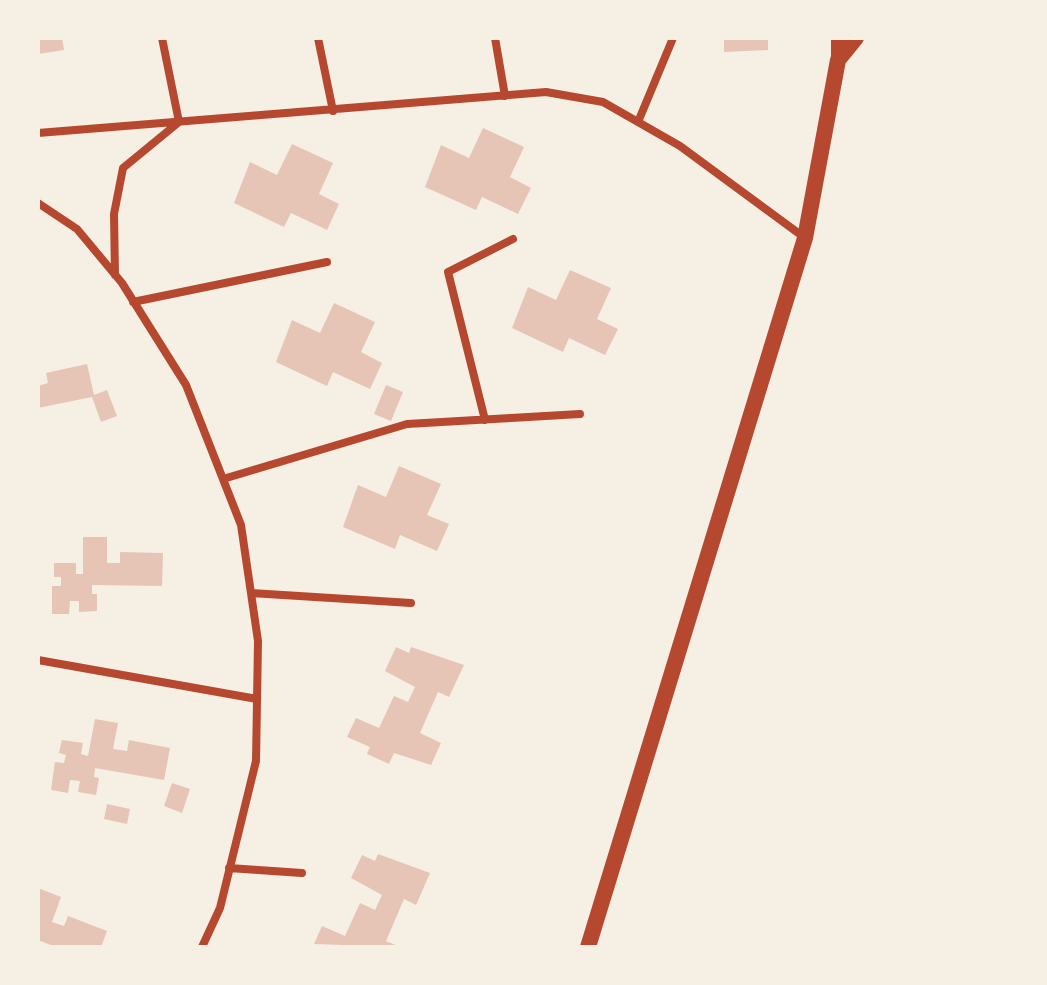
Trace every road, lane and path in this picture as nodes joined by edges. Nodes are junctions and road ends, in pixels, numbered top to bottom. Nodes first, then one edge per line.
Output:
1 (162, 38) edge
2 (318, 38) edge
3 (495, 38) edge
4 (673, 38) edge
5 (838, 38) edge
6 (856, 38) edge
7 (838, 60) junction
8 (505, 96) junction
9 (333, 111) junction
10 (179, 122) junction
11 (638, 122) junction
12 (38, 133) edge
13 (38, 203) edge
14 (805, 238) junction
15 (513, 239) dead end
16 (327, 262) dead end
17 (115, 275) junction
18 (133, 302) junction
19 (580, 414) dead end
20 (485, 420) junction
21 (223, 479) junction
22 (251, 593) junction
23 (411, 603) dead end
24 (38, 660) edge
25 (257, 699) junction
26 (229, 868) junction
27 (302, 873) dead end
28 (202, 947) edge
29 (588, 947) edge

1 - 10 street
2 - 9 street
3 - 8 street
4 - 11 street
5 - 7 street
6 - 7 main road
7 - 14 main road
8 - 9 street
8 - 11 street
9 - 10 street
10 - 12 street
10 - 17 street
11 - 14 street
13 - 17 street
14 - 29 main road
15 - 20 street
16 - 18 street
17 - 18 street
18 - 21 street
19 - 20 street
20 - 21 street
21 - 22 street
22 - 23 street
22 - 25 street
24 - 25 street
25 - 26 street
26 - 27 street
26 - 28 street

